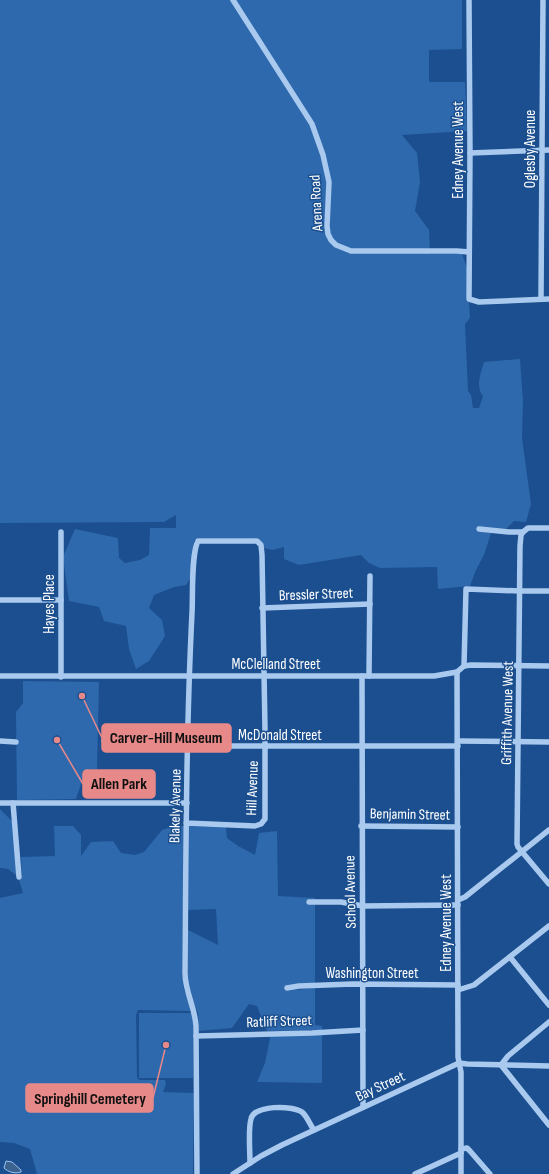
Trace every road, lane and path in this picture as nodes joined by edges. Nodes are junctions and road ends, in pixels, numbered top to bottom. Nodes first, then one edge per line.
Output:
1 (233, 0) edge
2 (469, 0) edge
3 (543, 0) edge
4 (542, 150) junction
5 (549, 150) edge
6 (470, 153) junction
7 (469, 252) junction
8 (541, 299) junction
9 (549, 299) edge
10 (549, 528) edge
11 (479, 529) dead end
12 (61, 532) dead end
13 (523, 532) junction
14 (370, 576) dead end
15 (520, 591) junction
16 (549, 591) edge
17 (0, 600) edge
18 (61, 600) junction
19 (370, 604) junction
20 (262, 608) junction
21 (464, 666) junction
22 (520, 666) junction
23 (549, 666) edge
24 (457, 672) junction
25 (0, 676) edge
26 (189, 676) junction
27 (264, 676) junction
28 (362, 676) junction
29 (370, 676) junction
30 (61, 677) junction
31 (0, 741) edge
32 (104, 741) dead end
33 (518, 741) junction
34 (16, 742) dead end
35 (549, 742) edge
36 (458, 744) junction
37 (187, 746) junction
38 (265, 747) junction
39 (361, 747) junction
40 (0, 803) edge
41 (13, 803) junction
42 (187, 803) junction
43 (186, 823) junction
44 (361, 826) junction
45 (458, 827) junction
46 (549, 830) edge
47 (523, 851) junction
48 (19, 877) dead end
49 (549, 884) edge
50 (309, 902) dead end
51 (458, 903) junction
52 (363, 906) junction
53 (549, 926) edge
54 (510, 957) junction
55 (363, 985) junction
56 (458, 987) junction
57 (287, 988) dead end
58 (549, 1005) edge
59 (549, 1022) edge
60 (362, 1030) junction
61 (196, 1036) junction
62 (459, 1063) junction
63 (501, 1065) junction
64 (549, 1066) edge
65 (363, 1107) junction
66 (549, 1125) edge
67 (314, 1130) junction
68 (461, 1151) junction
69 (250, 1163) junction
70 (197, 1174) edge
71 (233, 1174) edge
72 (415, 1174) edge
73 (461, 1174) edge
74 (490, 1174) edge

1 - 7 street, Arena Road
2 - 6 street, Edney Avenue West
3 - 4 street, Oglesby Avenue
4 - 5 street
4 - 6 street
4 - 8 street, Oglesby Avenue
6 - 7 street, Edney Avenue West
7 - 8 street, Edney Avenue West
8 - 9 street
10 - 13 street
11 - 13 street
12 - 18 street, Hayes Place
13 - 15 street, Griffith Avenue West
14 - 19 street
15 - 16 street
15 - 21 street
15 - 22 street, Griffith Avenue West
17 - 18 street
18 - 30 street, Hayes Place
19 - 20 street, Bressler Street
19 - 29 street
20 - 26 street, Blakely Avenue
20 - 27 street, Hill Avenue
21 - 22 street
21 - 24 street
22 - 23 street
22 - 33 street, Griffith Avenue West
24 - 29 street, McClelland Street
24 - 36 street, Edney Avenue West
25 - 30 street, McClelland Street
26 - 27 street, McClelland Street
26 - 30 street, McClelland Street
26 - 37 street, Blakely Avenue
27 - 28 street, McClelland Street
27 - 38 street, Hill Avenue
28 - 29 street, McClelland Street
28 - 39 street, School Avenue
31 - 34 street
32 - 37 street, McDonald Street
33 - 35 street, McDonald Street
33 - 36 street, McDonald Street
33 - 47 street, Griffith Avenue West
36 - 39 street, McDonald Street
36 - 45 street, Edney Avenue West
37 - 38 street, McDonald Street
37 - 42 street, Blakely Avenue
38 - 39 street, McDonald Street
38 - 43 street, Hill Avenue
39 - 44 street, School Avenue
40 - 41 street
41 - 42 street
41 - 48 street
42 - 43 street, Blakely Avenue
43 - 61 street, Blakely Avenue
44 - 45 street, Benjamin Street
44 - 52 street, School Avenue
45 - 51 street, Edney Avenue West
46 - 47 street
47 - 49 street, Griffith Avenue West
47 - 51 street
50 - 52 street
51 - 52 street
51 - 56 street, Edney Avenue West
52 - 55 street, School Avenue
53 - 54 street
54 - 56 street
54 - 58 street
55 - 56 street, Washington Street
55 - 57 street, Washington Street
55 - 60 street, School Avenue
56 - 62 street, Edney Avenue West
59 - 63 street
60 - 61 street, Ratliff Street
60 - 65 street, School Avenue
61 - 70 street, Blakely Avenue
62 - 63 street, Bay Street
62 - 65 street, Bay Street
62 - 68 street, Edney Avenue West
63 - 64 street, Bay Street
63 - 66 street
65 - 67 street, Bay Street
67 - 69 street, Bay Street
67 - 69 street
68 - 72 street
68 - 73 street, Edney Avenue West
68 - 74 street
69 - 71 street, Bay Street

